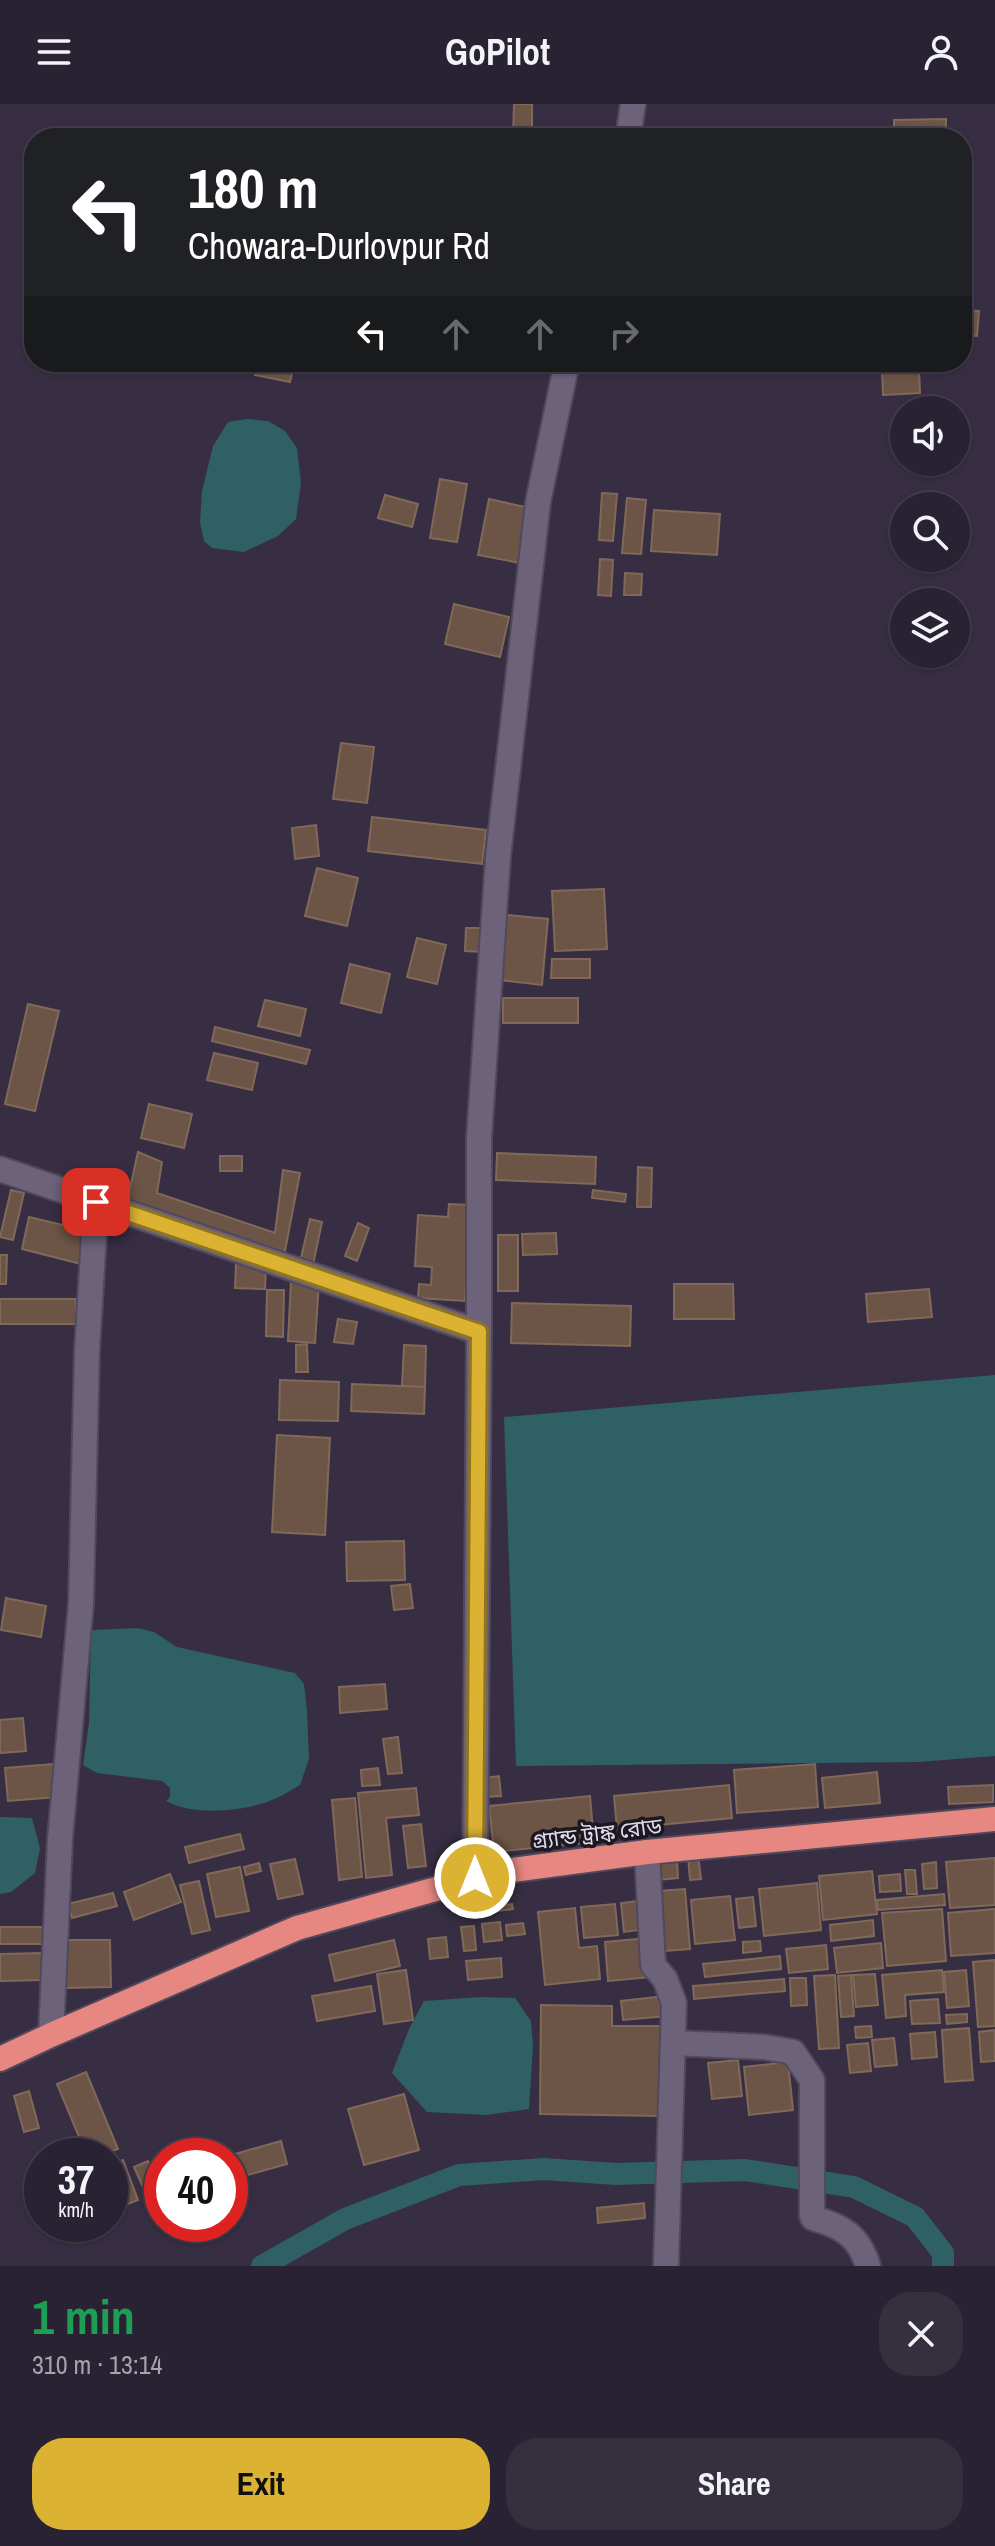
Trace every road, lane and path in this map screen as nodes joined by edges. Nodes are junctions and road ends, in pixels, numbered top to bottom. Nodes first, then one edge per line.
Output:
1 (633, 104) edge
2 (629, 128) edge
3 (565, 372) edge
4 (0, 1169) edge
5 (96, 1202) junction
6 (479, 1332) junction
7 (995, 1819) edge
8 (647, 1852) junction
9 (475, 1878) junction
10 (51, 2035) junction
11 (673, 2043) junction
12 (0, 2059) edge
13 (666, 2266) edge
14 (868, 2266) edge

1 - 2 street
3 - 6 street
4 - 5 street
5 - 6 street
5 - 10 street
6 - 9 street
7 - 8 highway, গ্র্যান্ড ট্রাঙ্ক রোড
8 - 9 highway, গ্র্যান্ড ট্রাঙ্ক রোড
8 - 11 street
9 - 10 highway, গ্র্যান্ড ট্রাঙ্ক রোড
10 - 12 highway, গ্র্যান্ড ট্রাঙ্ক রোড
11 - 13 street
11 - 14 street

